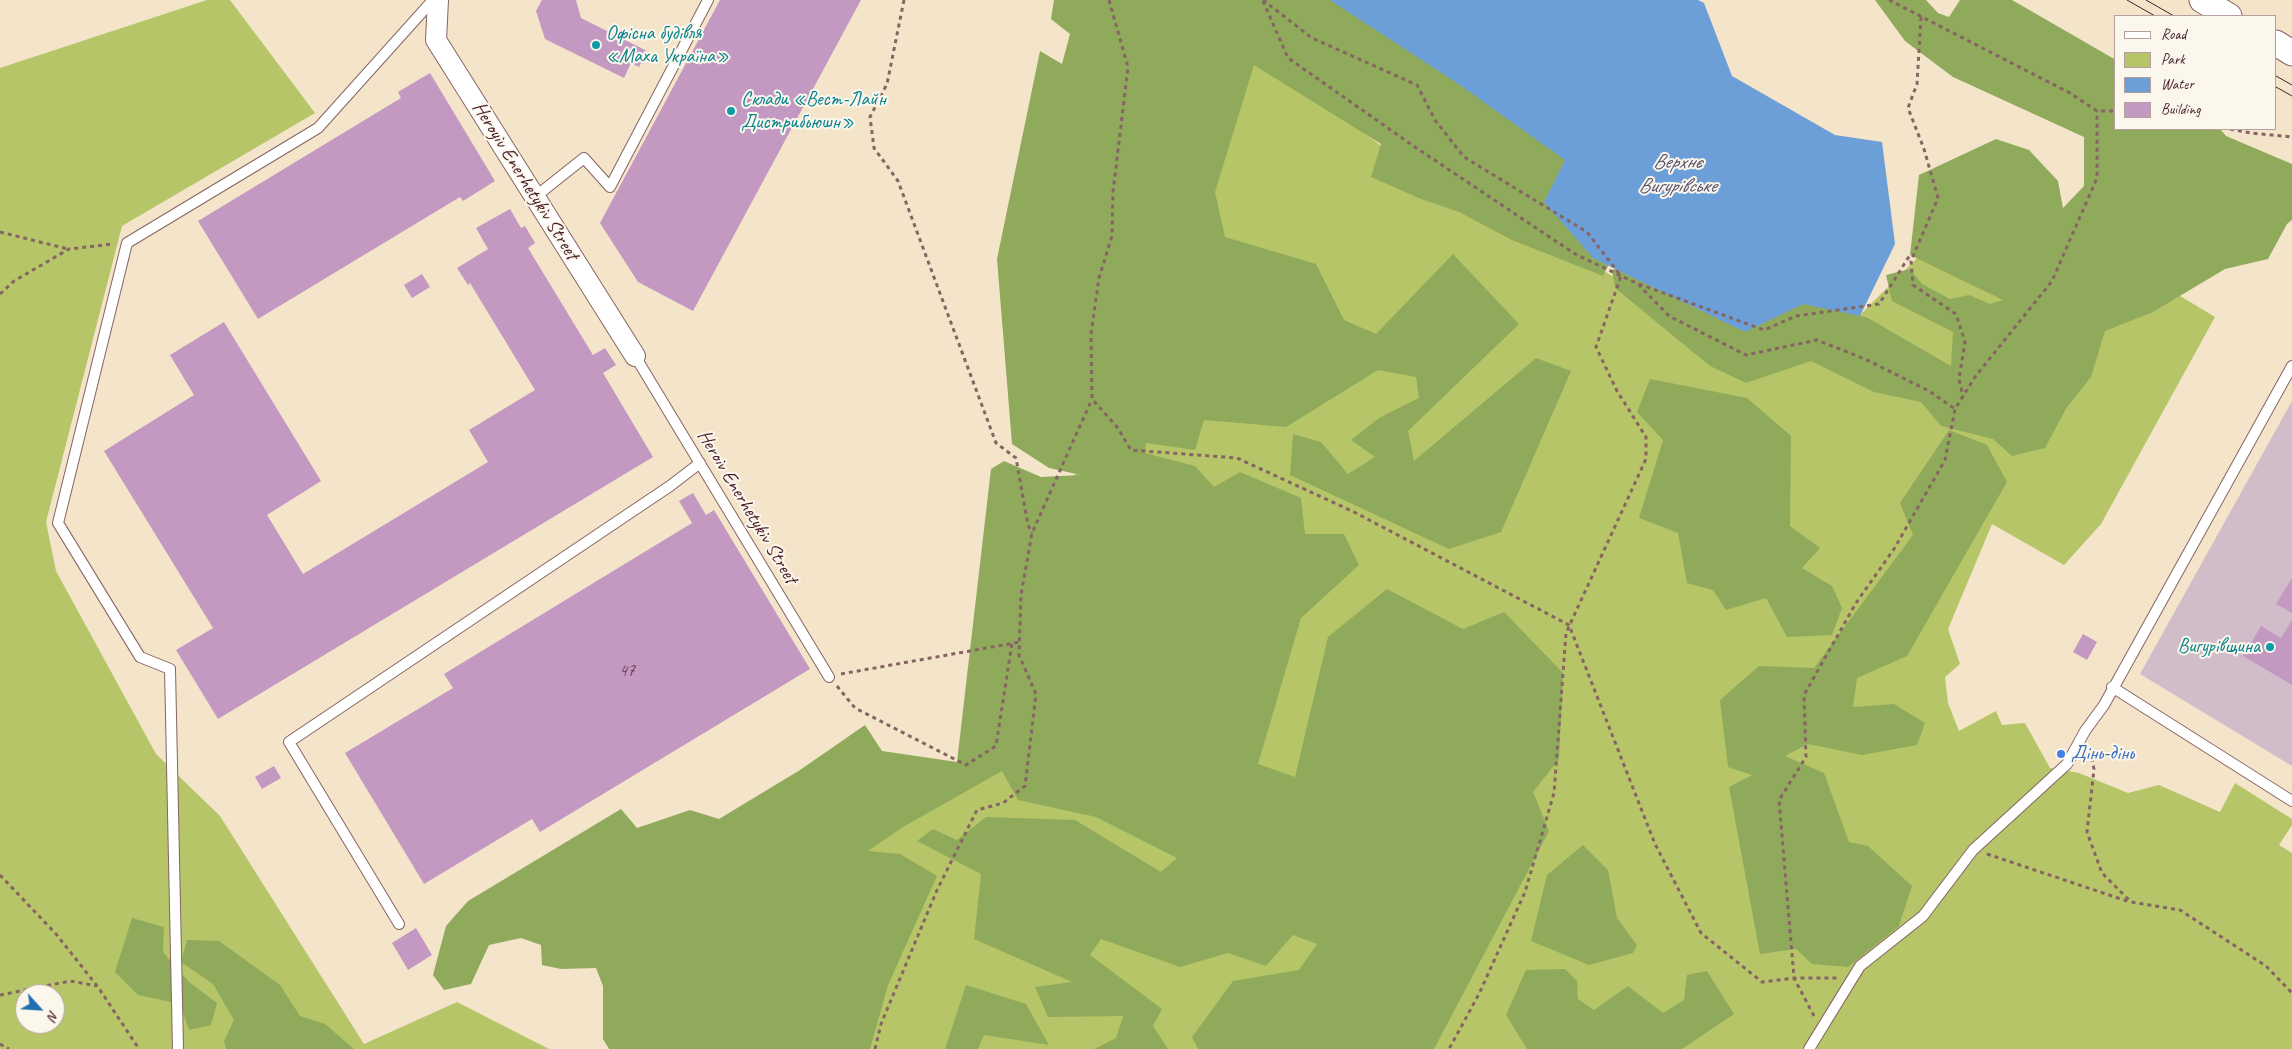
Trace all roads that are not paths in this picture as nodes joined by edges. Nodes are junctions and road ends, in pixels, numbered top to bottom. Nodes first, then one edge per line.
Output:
1 (433, 0) edge
2 (438, 0) edge
3 (708, 0) edge
4 (2202, 0) edge
5 (2228, 15) edge
6 (2277, 44) edge
7 (2292, 53) edge
8 (535, 197) junction
9 (635, 356) joint
10 (2292, 366) edge
11 (700, 463) junction
12 (829, 677) road end
13 (2112, 688) junction
14 (2292, 801) edge
15 (399, 924) dead end
16 (178, 1049) edge
17 (1809, 1049) edge

1 - 16 lane
2 - 8 street, Heroyiv Enerhetykiv Street
3 - 8 lane
4 - 5 street
6 - 7 street
8 - 9 street, Heroyiv Enerhetykiv Street
9 - 11 lane, Heroiv Enerhetykiv Street
10 - 13 lane
11 - 12 lane, Heroiv Enerhetykiv Street
11 - 15 lane
13 - 14 lane
13 - 17 lane

